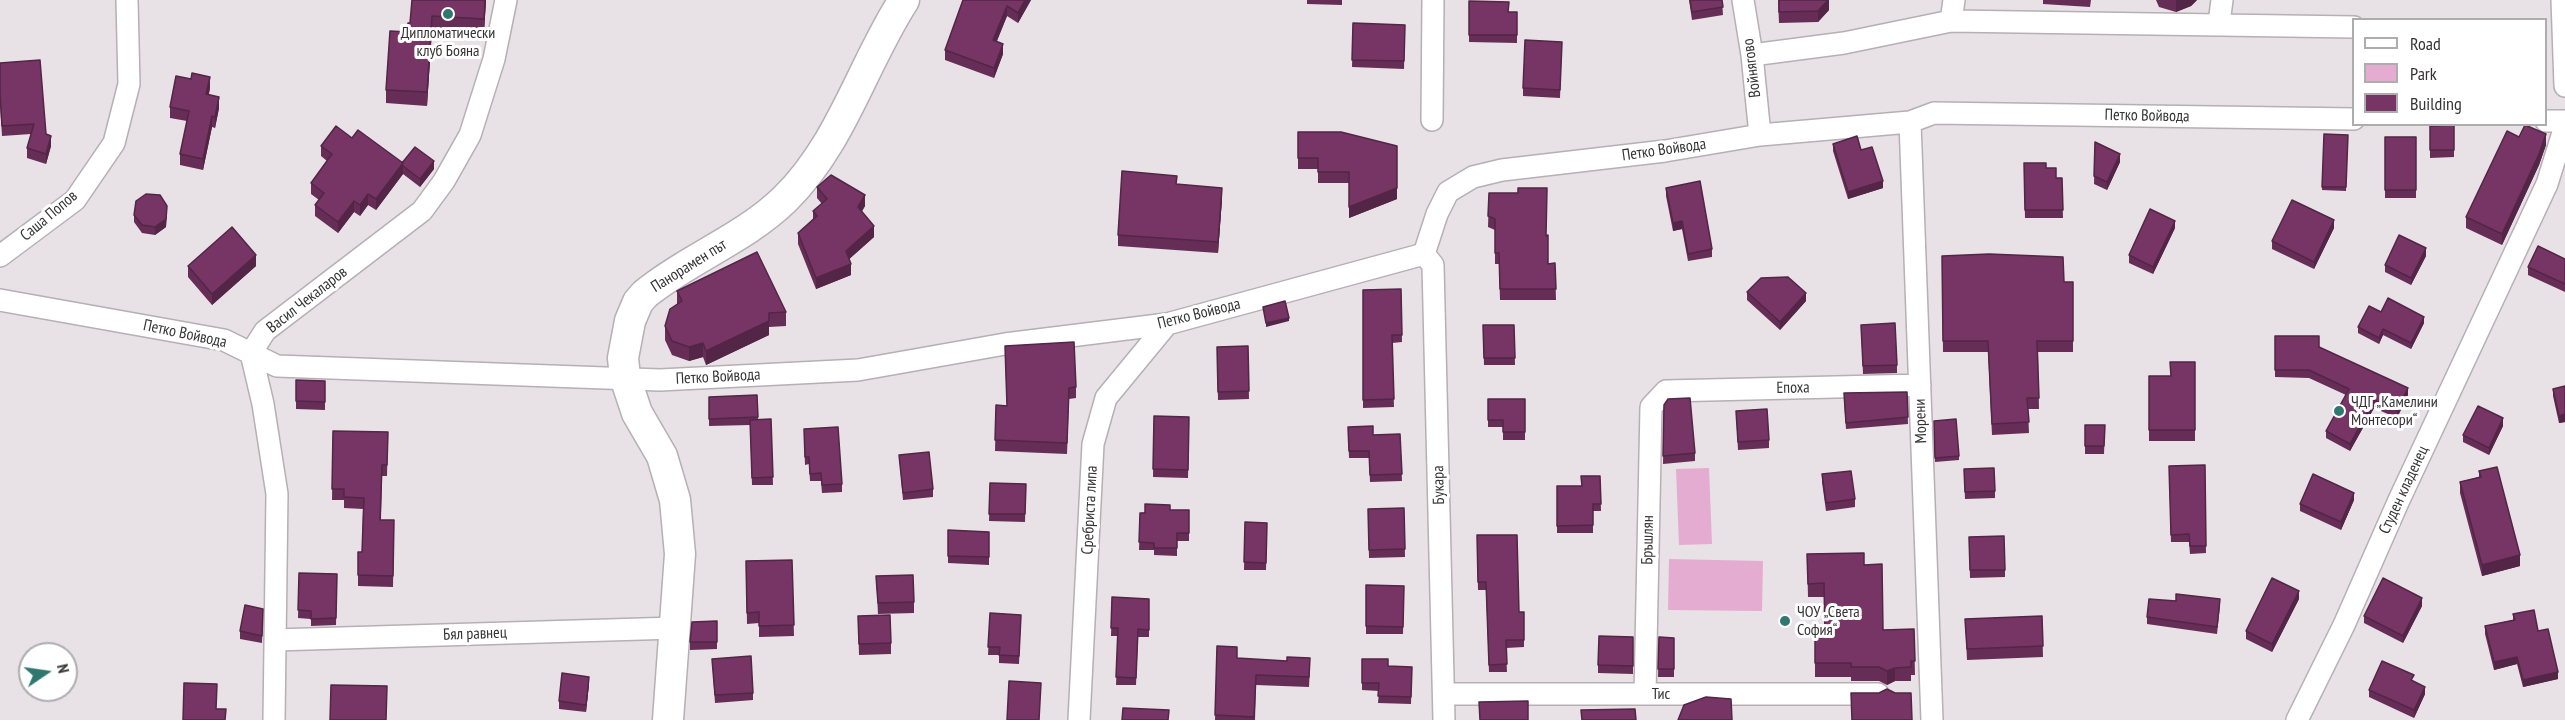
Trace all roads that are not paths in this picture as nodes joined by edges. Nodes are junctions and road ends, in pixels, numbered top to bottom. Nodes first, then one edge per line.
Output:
1 (127, 0) edge
2 (506, 0) edge
3 (904, 0) edge
4 (1433, 0) edge
5 (1743, 0) edge
6 (1954, 0) edge
7 (2222, 0) edge
8 (2562, 0) edge
9 (1951, 21) junction
10 (2219, 23) junction
11 (2352, 27) edge
12 (2554, 31) edge
13 (1752, 55) junction
14 (2565, 86) edge
15 (2352, 119) edge
16 (1432, 120) dead end
17 (2547, 121) edge
18 (1910, 122) junction
19 (2565, 124) edge
20 (1760, 135) junction
21 (1424, 254) junction
22 (0, 256) edge
23 (0, 300) edge
24 (1167, 324) junction
25 (251, 352) junction
26 (625, 377) junction
27 (1920, 385) junction
28 (1665, 391) joint
29 (675, 628) junction
30 (275, 640) junction
31 (1444, 694) junction
32 (1645, 694) junction
33 (1879, 694) edge
34 (1908, 694) edge
35 (1931, 694) junction
36 (274, 720) edge
37 (668, 720) edge
38 (1079, 720) edge
39 (1444, 720) edge
40 (1932, 720) edge
41 (2297, 720) edge

1 - 22 street, Саша Попов
2 - 25 street, Васил Чекаларов
3 - 26 main road, Панорамен път
4 - 16 street
5 - 13 street, Войнягово
6 - 9 street
7 - 10 street
8 - 12 street
9 - 10 street
9 - 13 street
10 - 11 street
12 - 14 street
13 - 20 street, Войнягово
15 - 18 street, Петко Войвода
17 - 19 street
18 - 20 street, Петко Войвода
18 - 27 street, Морени
19 - 41 street, Студен кладенец
20 - 21 street, Петко Войвода
21 - 24 street, Петко Войвода
21 - 31 street, Букара
23 - 25 street, Петко Войвода
24 - 26 street, Петко Войвода
24 - 38 street, Сребриста липа
25 - 26 street, Петко Войвода
25 - 30 street
26 - 29 main road, Панорамен път
27 - 28 street, Епоха
27 - 35 street, Морени
28 - 32 street, Бръшлян
29 - 30 street, Бял равнец
29 - 37 main road, Панорамен път
30 - 36 street
31 - 32 street, Тис
31 - 39 street, Букара
32 - 33 street, Тис
34 - 35 street
35 - 40 street, Морени

